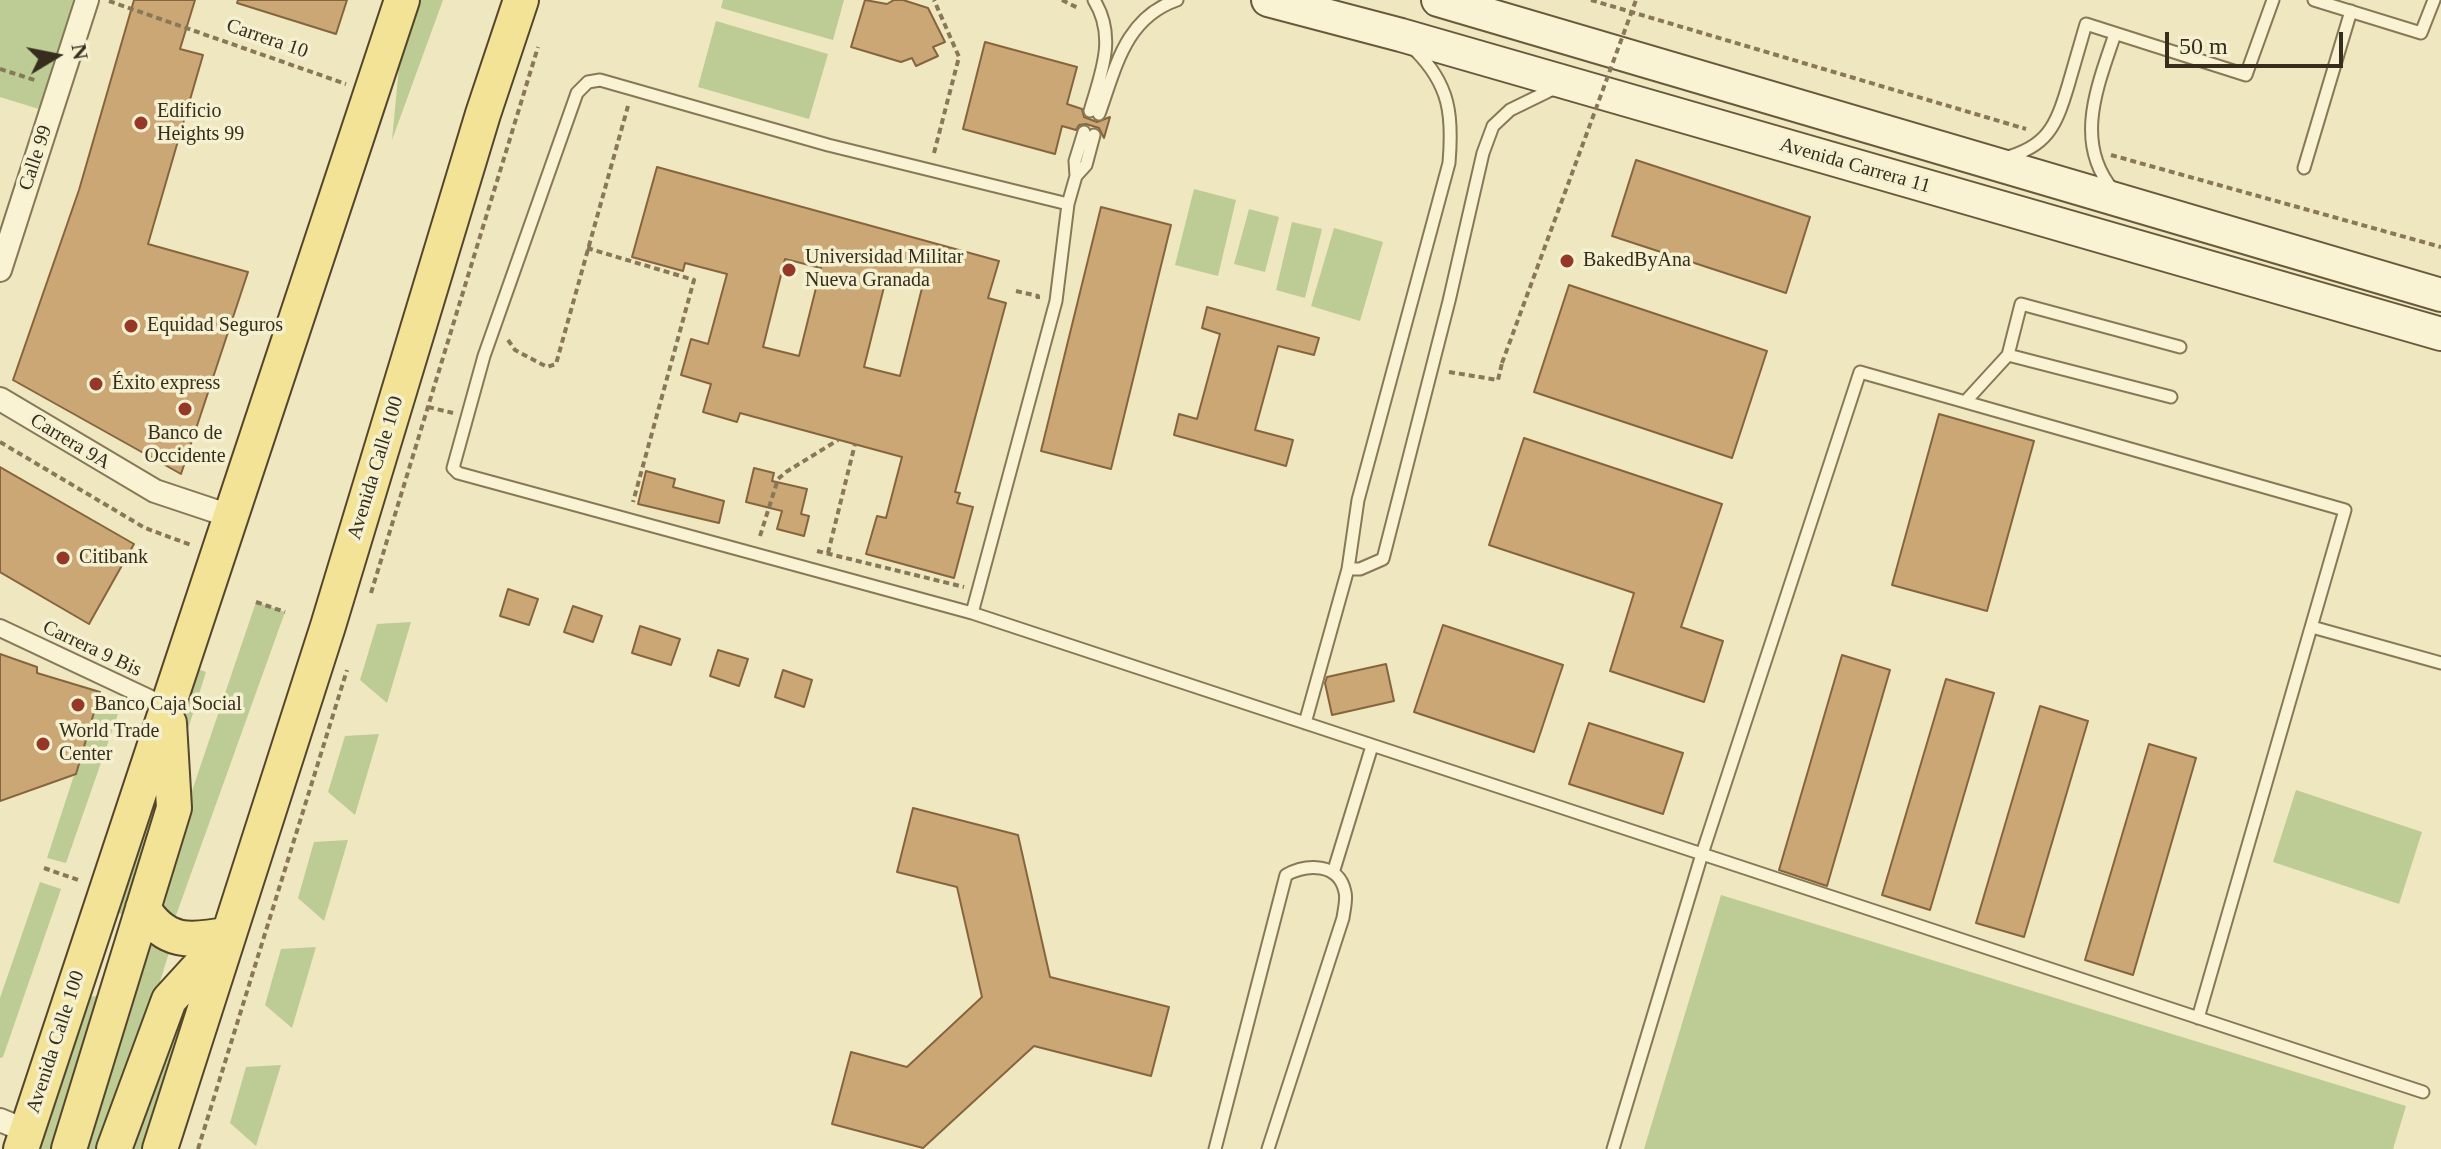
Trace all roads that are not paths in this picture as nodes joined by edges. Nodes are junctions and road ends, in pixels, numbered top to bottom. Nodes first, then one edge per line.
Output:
1 (87, 0) edge
2 (402, 0) edge
3 (521, 0) edge
4 (1094, 0) edge
5 (1177, 0) edge
6 (1268, 0) edge
7 (1438, 0) edge
8 (2273, 0) edge
9 (2314, 0) edge
10 (2434, 0) edge
11 (2351, 11) junction
12 (2115, 34) junction
13 (1401, 35) junction
14 (1574, 85) junction
15 (1089, 134) dead end
16 (1984, 162) junction
17 (2304, 168) dead end
18 (2121, 199) junction
19 (1068, 204) junction
20 (0, 270) edge
21 (2441, 295) edge
22 (2441, 334) edge
23 (2180, 347) dead end
24 (2008, 355) junction
25 (2171, 397) dead end
26 (0, 399) edge
27 (1965, 402) junction
28 (230, 516) junction
29 (1348, 569) junction
30 (972, 613) junction
31 (2312, 627) junction
32 (0, 628) edge
33 (2441, 663) edge
34 (168, 707) junction
35 (1305, 723) junction
36 (1372, 746) junction
37 (1702, 854) junction
38 (1333, 873) junction
39 (93, 899) junction
40 (143, 908) junction
41 (229, 934) junction
42 (120, 982) junction
43 (2198, 1018) junction
44 (2423, 1092) dead end
45 (16, 1133) edge
46 (69, 1149) edge
47 (114, 1149) edge
48 (160, 1149) edge
49 (1215, 1149) edge
50 (1268, 1149) edge
51 (1613, 1149) edge

1 - 20 street, Calle 99
2 - 28 main road, Avenida Calle 100
3 - 41 main road, Avenida Calle 100
4 - 5 lane
6 - 13 main road, Avenida Carrera 11
7 - 16 main road, Avenida Carrera 11
8 - 12 lane
9 - 11 lane
10 - 11 lane
11 - 17 lane
12 - 16 lane
12 - 18 lane
13 - 14 main road, Avenida Carrera 11
13 - 29 lane
14 - 22 main road, Avenida Carrera 11
14 - 29 lane
15 - 19 lane
16 - 18 main road, Avenida Carrera 11
18 - 21 main road, Avenida Carrera 11
19 - 30 lane
19 - 30 lane
23 - 24 lane
24 - 25 lane
24 - 27 lane
26 - 28 street, Carrera 9A
27 - 31 lane
27 - 37 lane
28 - 34 main road, Avenida Calle 100
29 - 35 lane
30 - 35 lane
31 - 33 lane
31 - 43 lane
32 - 34 street, Carrera 9 Bis
34 - 39 main road, Avenida Calle 100
34 - 40 main road, Avenida Calle 100
35 - 36 lane
36 - 37 lane
36 - 38 lane
37 - 43 lane
37 - 51 lane
38 - 49 lane
38 - 50 lane
39 - 42 main road
39 - 45 main road, Avenida Calle 100
40 - 41 main road
40 - 42 main road, Avenida Calle 100
41 - 47 main road, Avenida Calle 100
41 - 48 main road, Avenida Calle 100
42 - 46 main road, Avenida Calle 100
43 - 44 lane

